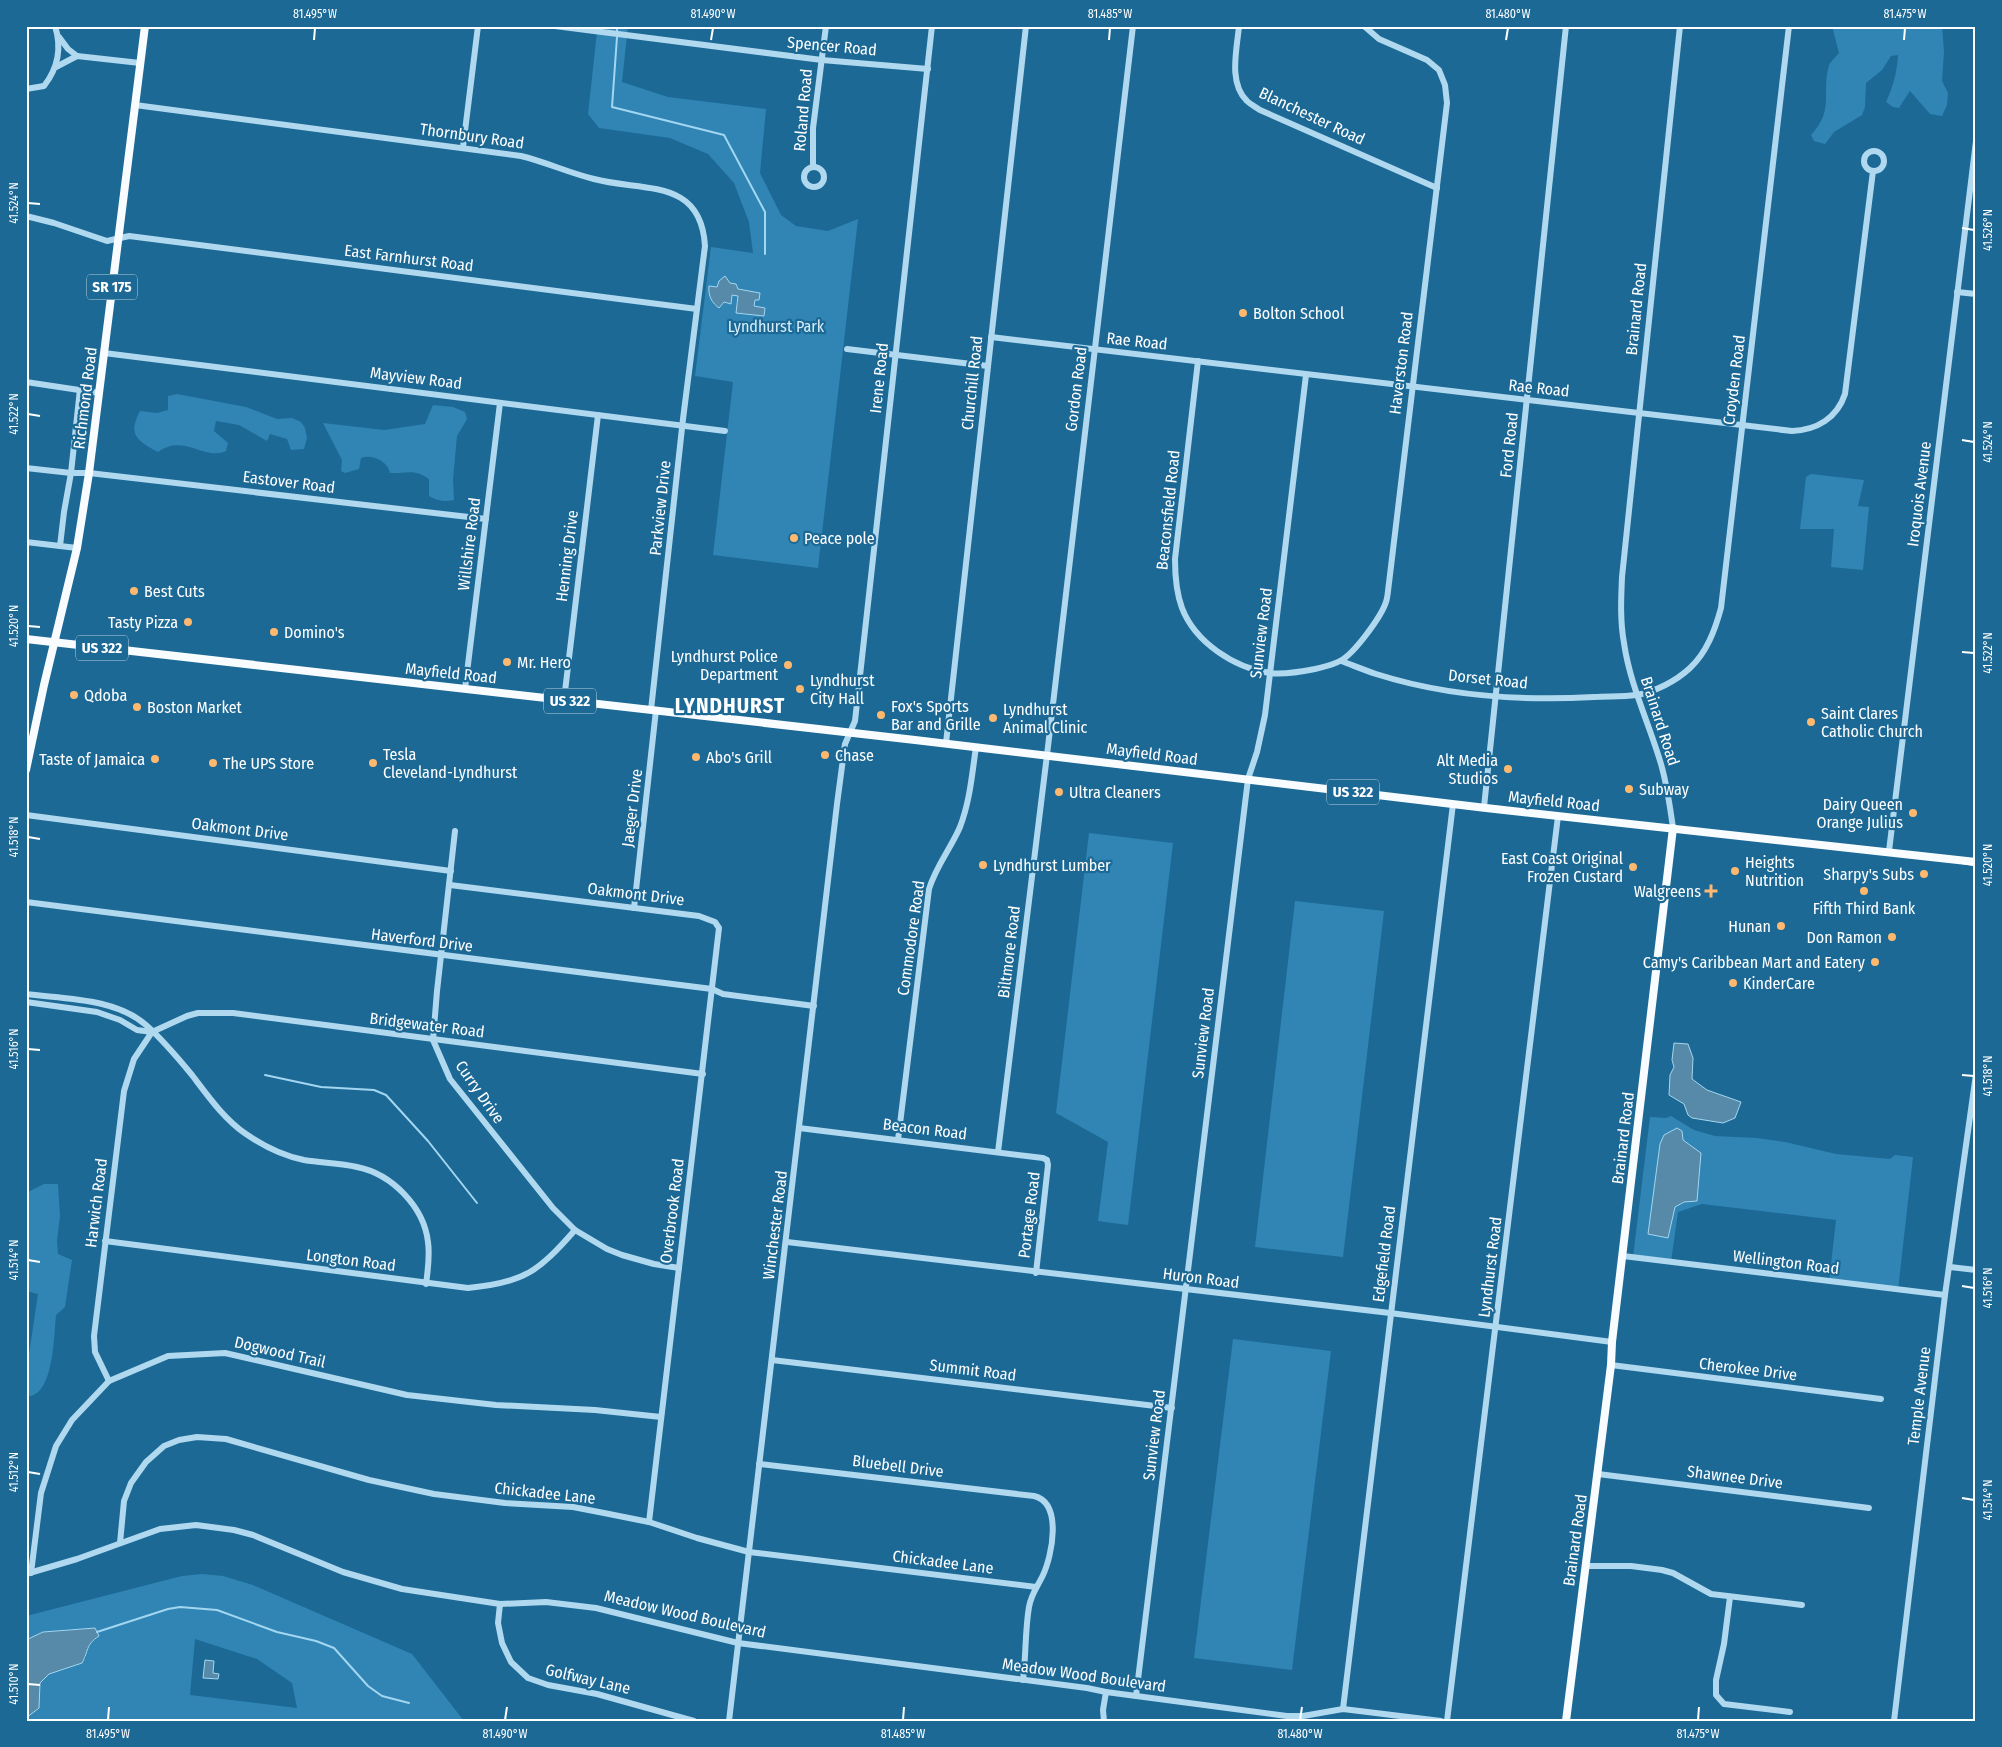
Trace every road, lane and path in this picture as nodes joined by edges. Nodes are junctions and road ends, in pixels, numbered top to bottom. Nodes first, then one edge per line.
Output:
1 (55, 26) edge
2 (145, 26) edge
3 (478, 26) edge
4 (555, 26) edge
5 (826, 26) edge
6 (932, 26) edge
7 (1026, 26) edge
8 (1133, 26) edge
9 (1239, 26) edge
10 (1364, 26) edge
11 (1566, 26) edge
12 (1680, 26) edge
13 (1789, 26) edge
14 (58, 37) junction
15 (76, 56) junction
16 (822, 60) junction
17 (140, 63) junction
18 (56, 67) junction
19 (928, 69) junction
20 (26, 89) edge
21 (135, 105) junction
22 (1976, 141) edge
23 (463, 147) junction
24 (813, 167) dead end
25 (1873, 171) dead end
26 (1437, 188) junction
27 (26, 216) edge
28 (118, 239) junction
29 (1957, 292) junction
30 (1976, 294) edge
31 (697, 309) junction
32 (991, 337) junction
33 (847, 349) dead end
34 (1095, 350) junction
35 (104, 353) junction
36 (896, 355) junction
37 (1198, 361) junction
38 (988, 366) junction
39 (1306, 375) junction
40 (26, 382) edge
41 (1412, 387) junction
42 (80, 389) junction
43 (99, 393) junction
44 (1527, 400) junction
45 (500, 403) junction
46 (1639, 413) junction
47 (598, 415) junction
48 (1742, 425) junction
49 (682, 426) junction
50 (725, 431) dead end
51 (26, 468) edge
52 (71, 473) junction
53 (89, 473) junction
54 (486, 519) junction
55 (26, 542) edge
56 (60, 546) junction
57 (77, 548) junction
58 (26, 639) edge
59 (55, 642) junction
60 (1341, 661) junction
61 (1270, 673) junction
62 (465, 689) junction
63 (1636, 695) junction
64 (1496, 696) junction
65 (564, 700) junction
66 (654, 710) junction
67 (851, 732) junction
68 (946, 744) junction
69 (976, 747) junction
70 (1047, 755) junction
71 (26, 770) edge
72 (1248, 779) junction
73 (1453, 804) junction
74 (1484, 807) junction
75 (26, 815) edge
76 (1558, 816) junction
77 (1673, 828) junction
78 (455, 831) dead end
79 (1890, 852) junction
80 (1976, 862) edge
81 (451, 871) junction
82 (450, 885) junction
83 (26, 902) edge
84 (634, 908) junction
85 (699, 916) joint
86 (441, 956) junction
87 (712, 989) junction
88 (26, 994) edge
89 (26, 1002) edge
90 (814, 1006) junction
91 (152, 1032) junction
92 (433, 1040) junction
93 (703, 1074) junction
94 (1976, 1074) edge
95 (799, 1128) junction
96 (898, 1140) junction
97 (998, 1152) junction
98 (1048, 1160) joint
99 (575, 1230) junction
100 (105, 1242) junction
101 (787, 1242) junction
102 (1623, 1256) junction
103 (1950, 1267) junction
104 (679, 1268) junction
105 (1976, 1270) edge
106 (1036, 1273) junction
107 (426, 1284) junction
108 (1186, 1290) junction
109 (1945, 1295) junction
110 (1390, 1314) junction
111 (1496, 1328) junction
112 (1612, 1342) junction
113 (772, 1360) junction
114 (1611, 1365) junction
115 (109, 1381) junction
116 (1881, 1399) dead end
117 (1172, 1408) junction
118 (661, 1417) junction
119 (759, 1464) junction
120 (1598, 1474) junction
121 (1869, 1508) dead end
122 (648, 1522) junction
123 (120, 1543) junction
124 (749, 1552) junction
125 (1585, 1566) junction
126 (29, 1573) edge
127 (1036, 1587) junction
128 (1730, 1597) junction
129 (500, 1604) junction
130 (1802, 1605) dead end
131 (738, 1643) junction
132 (1023, 1680) junction
133 (1106, 1692) junction
134 (1136, 1696) junction
135 (1343, 1709) junction
136 (1790, 1712) dead end
137 (694, 1721) edge
138 (729, 1721) edge
139 (1104, 1721) edge
140 (1441, 1721) edge
141 (1447, 1721) edge
142 (1566, 1721) edge
143 (1894, 1721) edge

1 - 14 street
2 - 17 main road, Richmond Road / SR 175
3 - 23 street
4 - 16 street, Spencer Road
5 - 16 street, Roland Road
6 - 19 street, Irene Road
7 - 32 street, Churchill Road
8 - 34 street, Gordon Road
9 - 26 street, Blanchester Road
10 - 26 street, Haverston Road
11 - 44 street, Ford Road
12 - 46 street, Brainard Road
13 - 48 street, Croyden Road
14 - 15 street
14 - 18 street
15 - 17 street
15 - 18 street
16 - 19 street, Spencer Road
16 - 24 street, Roland Road
17 - 21 main road, Richmond Road / SR 175
18 - 20 street
19 - 36 street, Irene Road
21 - 23 street, Thornbury Road
21 - 28 main road, Richmond Road / SR 175
22 - 29 street, Iroquois Avenue
23 - 31 street, Thornbury Road
25 - 48 street, Rae Road
26 - 41 street, Haverston Road
27 - 28 street, East Farnhurst Road
28 - 31 street, East Farnhurst Road
28 - 35 main road, Richmond Road / SR 175
29 - 30 street
29 - 79 street, Iroquois Avenue
31 - 49 street, Parkview Drive
32 - 34 street, Rae Road
32 - 38 street, Churchill Road
33 - 36 street
34 - 37 street, Rae Road
34 - 70 street, Gordon Road
35 - 43 main road, Richmond Road / SR 175
35 - 45 street, Mayview Road
36 - 38 street
36 - 67 street, Irene Road
37 - 39 street, Rae Road
37 - 61 street, Beaconsfield Road
38 - 68 street, Churchill Road
39 - 41 street, Rae Road
39 - 61 street, Sunview Road
40 - 42 street
41 - 44 street, Rae Road
41 - 60 street, Haverston Road
42 - 43 street
42 - 52 street
43 - 53 main road, Richmond Road / SR 175
44 - 46 street, Rae Road
44 - 64 street, Ford Road
45 - 47 street, Mayview Road
45 - 54 street, Willshire Road
46 - 48 street, Rae Road
46 - 63 street, Brainard Road
47 - 49 street, Mayview Road
47 - 65 street, Henning Drive
48 - 63 street, Croyden Road
49 - 50 street, Mayview Road
49 - 66 street, Parkview Drive
51 - 52 street, Eastover Road
52 - 53 street, Eastover Road
52 - 56 street
53 - 54 street, Eastover Road
53 - 57 main road, Richmond Road / SR 175
54 - 62 street, Willshire Road
55 - 56 street
56 - 57 street
57 - 59 main road, Richmond Road / SR 175
58 - 59 main road, Mayfield Road / US 322
59 - 62 main road, Mayfield Road / US 322
59 - 71 main road, Richmond Road / SR 175
60 - 61 street, Haverston Road
60 - 64 street, Dorset Road
61 - 72 street, Sunview Road
62 - 65 main road, Mayfield Road / US 322
63 - 64 street, Dorset Road
63 - 77 street, Brainard Road
64 - 74 street, Ford Road
65 - 66 main road, Mayfield Road / US 322
66 - 67 main road, Mayfield Road / US 322
66 - 84 street, Jaeger Drive
67 - 68 main road, Mayfield Road / US 322
67 - 90 street, Winchester Road
68 - 69 main road, Mayfield Road / US 322
69 - 70 main road, Mayfield Road / US 322
69 - 96 street, Commodore Road
70 - 72 main road, Mayfield Road / US 322
70 - 97 street, Biltmore Road
72 - 73 main road, Mayfield Road / US 322
72 - 108 street, Sunview Road
73 - 74 main road, Mayfield Road / US 322
73 - 110 street, Edgefield Road
74 - 76 main road, Mayfield Road / US 322
75 - 81 street, Oakmont Drive
76 - 77 main road, Mayfield Road / US 322
76 - 111 street, Lyndhurst Road
77 - 79 main road, Mayfield Road / US 322
77 - 102 main road, Brainard Road
78 - 81 street, Curry Drive
79 - 80 main road, Mayfield Road / US 322
81 - 82 street, Curry Drive
82 - 84 street, Oakmont Drive
82 - 86 street, Curry Drive
83 - 86 street, Haverford Drive
84 - 85 street, Oakmont Drive
85 - 87 street, Overbrook Road
86 - 87 street, Haverford Drive
86 - 92 street, Curry Drive
87 - 90 street, Haverford Drive
87 - 93 street, Overbrook Road
88 - 91 street
89 - 91 street
90 - 95 street, Winchester Road
91 - 92 street, Bridgewater Road
91 - 100 street, Harwich Road
91 - 107 street
92 - 93 street, Bridgewater Road
92 - 99 street, Curry Drive
93 - 104 street, Overbrook Road
94 - 103 street, Temple Avenue
95 - 96 street, Beacon Road
95 - 101 street, Winchester Road
96 - 97 street, Beacon Road
97 - 98 street, Beacon Road
98 - 106 street, Portage Road
99 - 104 street, Curry Drive
99 - 107 street, Longton Road
100 - 107 street, Longton Road
100 - 115 street, Harwich Road
101 - 106 street, Huron Road
101 - 113 street, Winchester Road
102 - 109 street, Wellington Road
102 - 112 main road, Brainard Road
103 - 105 street
103 - 109 street, Temple Avenue
104 - 118 street, Overbrook Road
106 - 108 street, Huron Road
108 - 110 street, Huron Road
108 - 117 street, Sunview Road
109 - 143 street, Temple Avenue
110 - 111 street, Huron Road
110 - 135 street, Edgefield Road
111 - 112 street, Huron Road
111 - 141 street, Lyndhurst Road
112 - 114 main road, Brainard Road
113 - 117 street, Summit Road
113 - 119 street, Winchester Road
114 - 116 street, Cherokee Drive
114 - 120 main road, Brainard Road
115 - 118 street, Dogwood Trail
115 - 126 street, Dogwood Trail
117 - 134 street, Sunview Road
118 - 122 street, Overbrook Road
119 - 124 street, Winchester Road
119 - 127 street, Bluebell Drive
120 - 121 street, Shawnee Drive
120 - 125 main road, Brainard Road
122 - 123 street, Chickadee Lane
122 - 124 street, Chickadee Lane
123 - 126 street, Meadow Wood Boulevard
123 - 129 street, Meadow Wood Boulevard
124 - 127 street, Chickadee Lane
124 - 131 street, Winchester Road
125 - 128 street
125 - 142 main road, Brainard Road
127 - 132 street
128 - 130 street
128 - 136 street
129 - 131 street, Meadow Wood Boulevard
129 - 137 street, Golfway Lane
131 - 132 street, Meadow Wood Boulevard
131 - 138 street, Winchester Road
132 - 133 street, Meadow Wood Boulevard
133 - 134 street, Meadow Wood Boulevard
133 - 139 street
134 - 135 street, Meadow Wood Boulevard
135 - 140 street, Meadow Wood Boulevard

